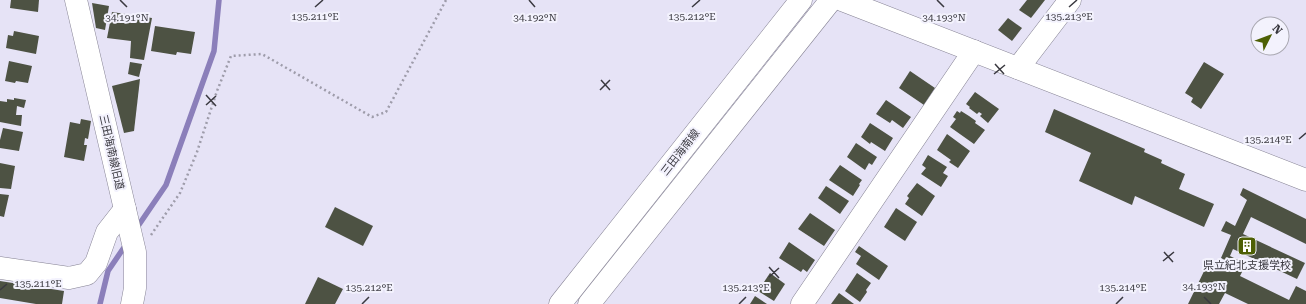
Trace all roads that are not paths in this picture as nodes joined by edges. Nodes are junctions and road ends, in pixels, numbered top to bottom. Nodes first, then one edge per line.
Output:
1 (76, 0) edge
2 (801, 0) edge
3 (831, 0) edge
4 (842, 0) edge
5 (1070, 0) edge
6 (974, 51) junction
7 (1018, 68) junction
8 (1306, 180) edge
9 (127, 214) junction
10 (0, 268) edge
11 (132, 304) edge
12 (560, 304) edge
13 (589, 304) edge
14 (802, 304) edge

1 - 9 street, 三田海南線旧道
2 - 12 street, 三田海南線
3 - 13 street
4 - 6 street
5 - 7 street
6 - 7 street
6 - 14 street
7 - 8 street
9 - 10 street
9 - 11 street, 三田海南線旧道

